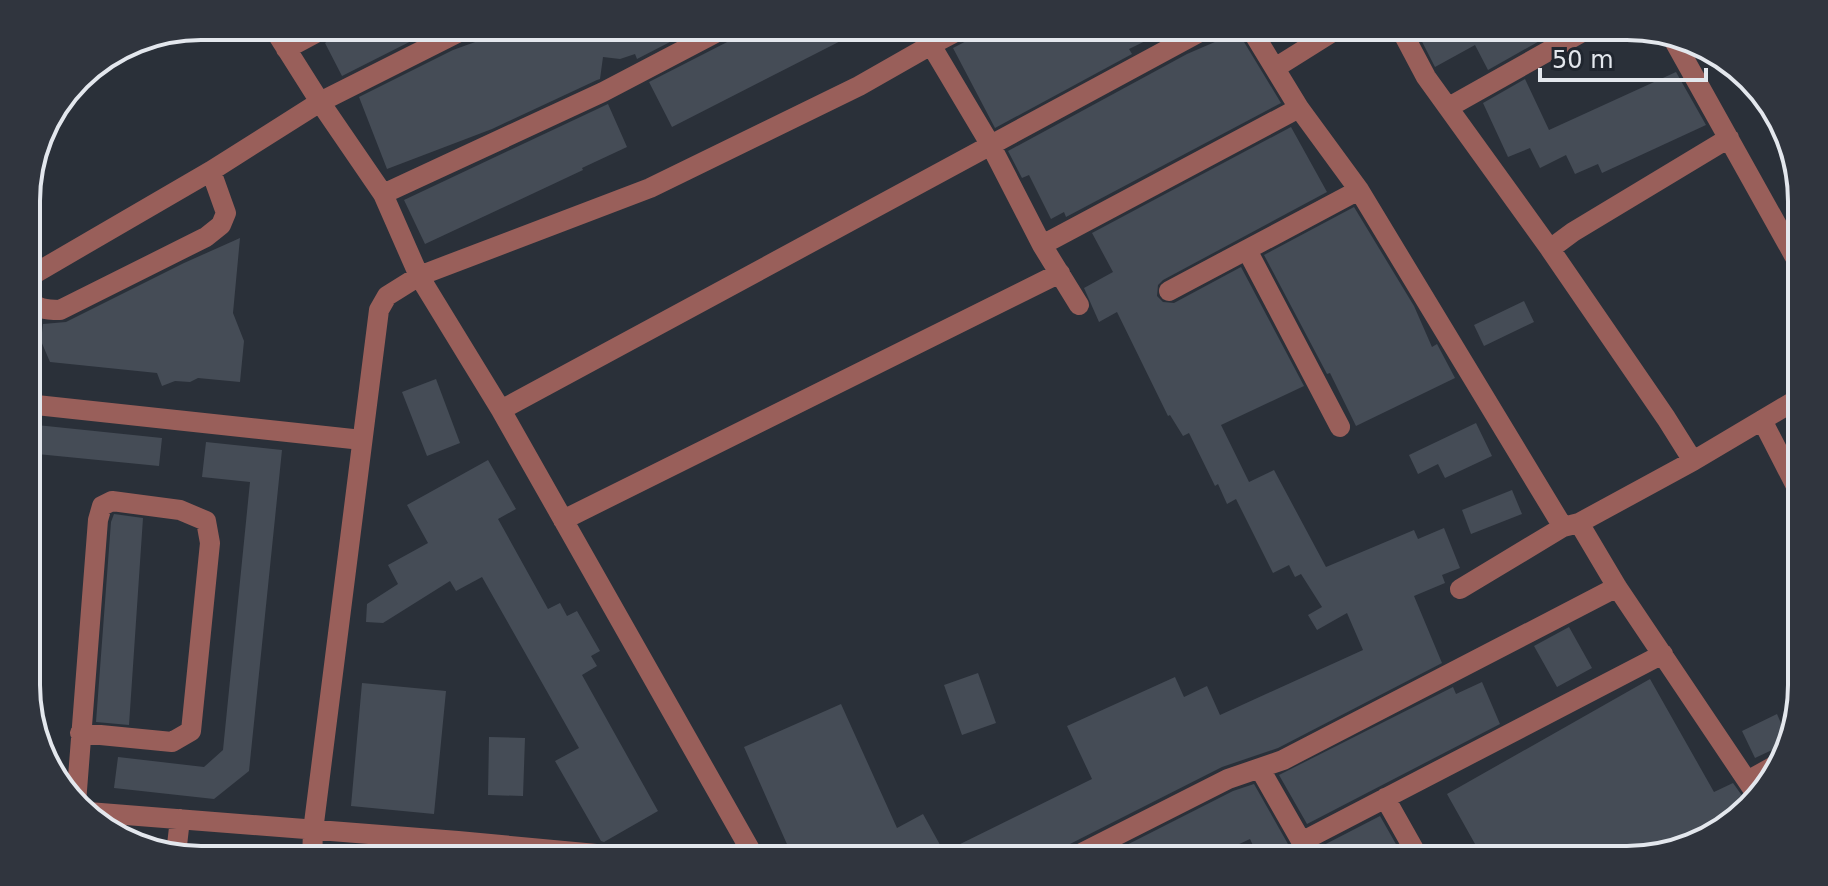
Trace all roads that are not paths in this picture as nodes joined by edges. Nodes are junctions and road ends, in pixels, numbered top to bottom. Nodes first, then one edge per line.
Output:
1 (281, 40) edge
2 (303, 40) edge
3 (443, 40) edge
4 (702, 40) edge
5 (928, 40) edge
6 (940, 40) edge
7 (1185, 40) edge
8 (1258, 40) edge
9 (1320, 40) edge
10 (1406, 40) edge
11 (1568, 40) edge
12 (931, 45) junction
13 (1678, 48) edge
14 (286, 49) junction
15 (1275, 68) junction
16 (320, 102) junction
17 (1449, 107) junction
18 (1299, 108) junction
19 (1729, 138) junction
20 (990, 144) junction
21 (211, 171) junction
22 (1359, 190) junction
23 (383, 194) junction
24 (1042, 245) junction
25 (1788, 245) edge
26 (1550, 249) junction
27 (1247, 250) junction
28 (40, 270) edge
29 (1060, 273) junction
30 (419, 276) junction
31 (1169, 291) dead end
32 (1079, 305) dead end
33 (40, 308) edge
34 (40, 405) edge
35 (1788, 405) edge
36 (501, 410) junction
37 (1762, 420) junction
38 (1340, 427) dead end
39 (362, 440) junction
40 (1693, 461) junction
41 (1788, 471) edge
42 (563, 520) junction
43 (1571, 525) junction
44 (1617, 587) junction
45 (1460, 589) dead end
46 (1663, 654) junction
47 (80, 733) junction
48 (1260, 769) junction
49 (77, 787) edge
50 (1752, 787) edge
51 (1385, 798) junction
52 (103, 813) edge
53 (180, 819) junction
54 (313, 831) junction
55 (177, 844) edge
56 (312, 846) edge
57 (508, 846) edge
58 (748, 846) edge
59 (1096, 846) edge
60 (1303, 846) edge
61 (1313, 846) edge
62 (1412, 846) edge

1 - 14 street
2 - 14 street
3 - 16 street
4 - 23 street
5 - 12 street
6 - 12 street
7 - 20 street
8 - 15 street
9 - 15 street
10 - 17 street
11 - 17 street
12 - 20 street
12 - 30 street
13 - 19 street
14 - 16 street
15 - 18 street
16 - 21 street
16 - 23 street
17 - 26 street
18 - 22 street
18 - 24 street
19 - 25 street
19 - 26 street
20 - 24 street
20 - 36 street
21 - 28 street
21 - 33 street
22 - 27 street
22 - 43 street
23 - 30 street
24 - 29 street
26 - 40 street
27 - 31 street
27 - 38 street
29 - 32 street
29 - 42 street
30 - 36 street
30 - 39 street
34 - 39 street
35 - 37 street
36 - 42 street
37 - 40 street
37 - 41 street
39 - 54 street
40 - 43 street
42 - 58 street
43 - 44 street
43 - 45 street
44 - 46 street
44 - 48 street
46 - 50 street
46 - 51 street
47 - 47 street
47 - 49 street
48 - 59 street
48 - 60 street
51 - 61 street
51 - 62 street
52 - 53 street
53 - 54 street
53 - 55 street
54 - 56 street
54 - 57 street

